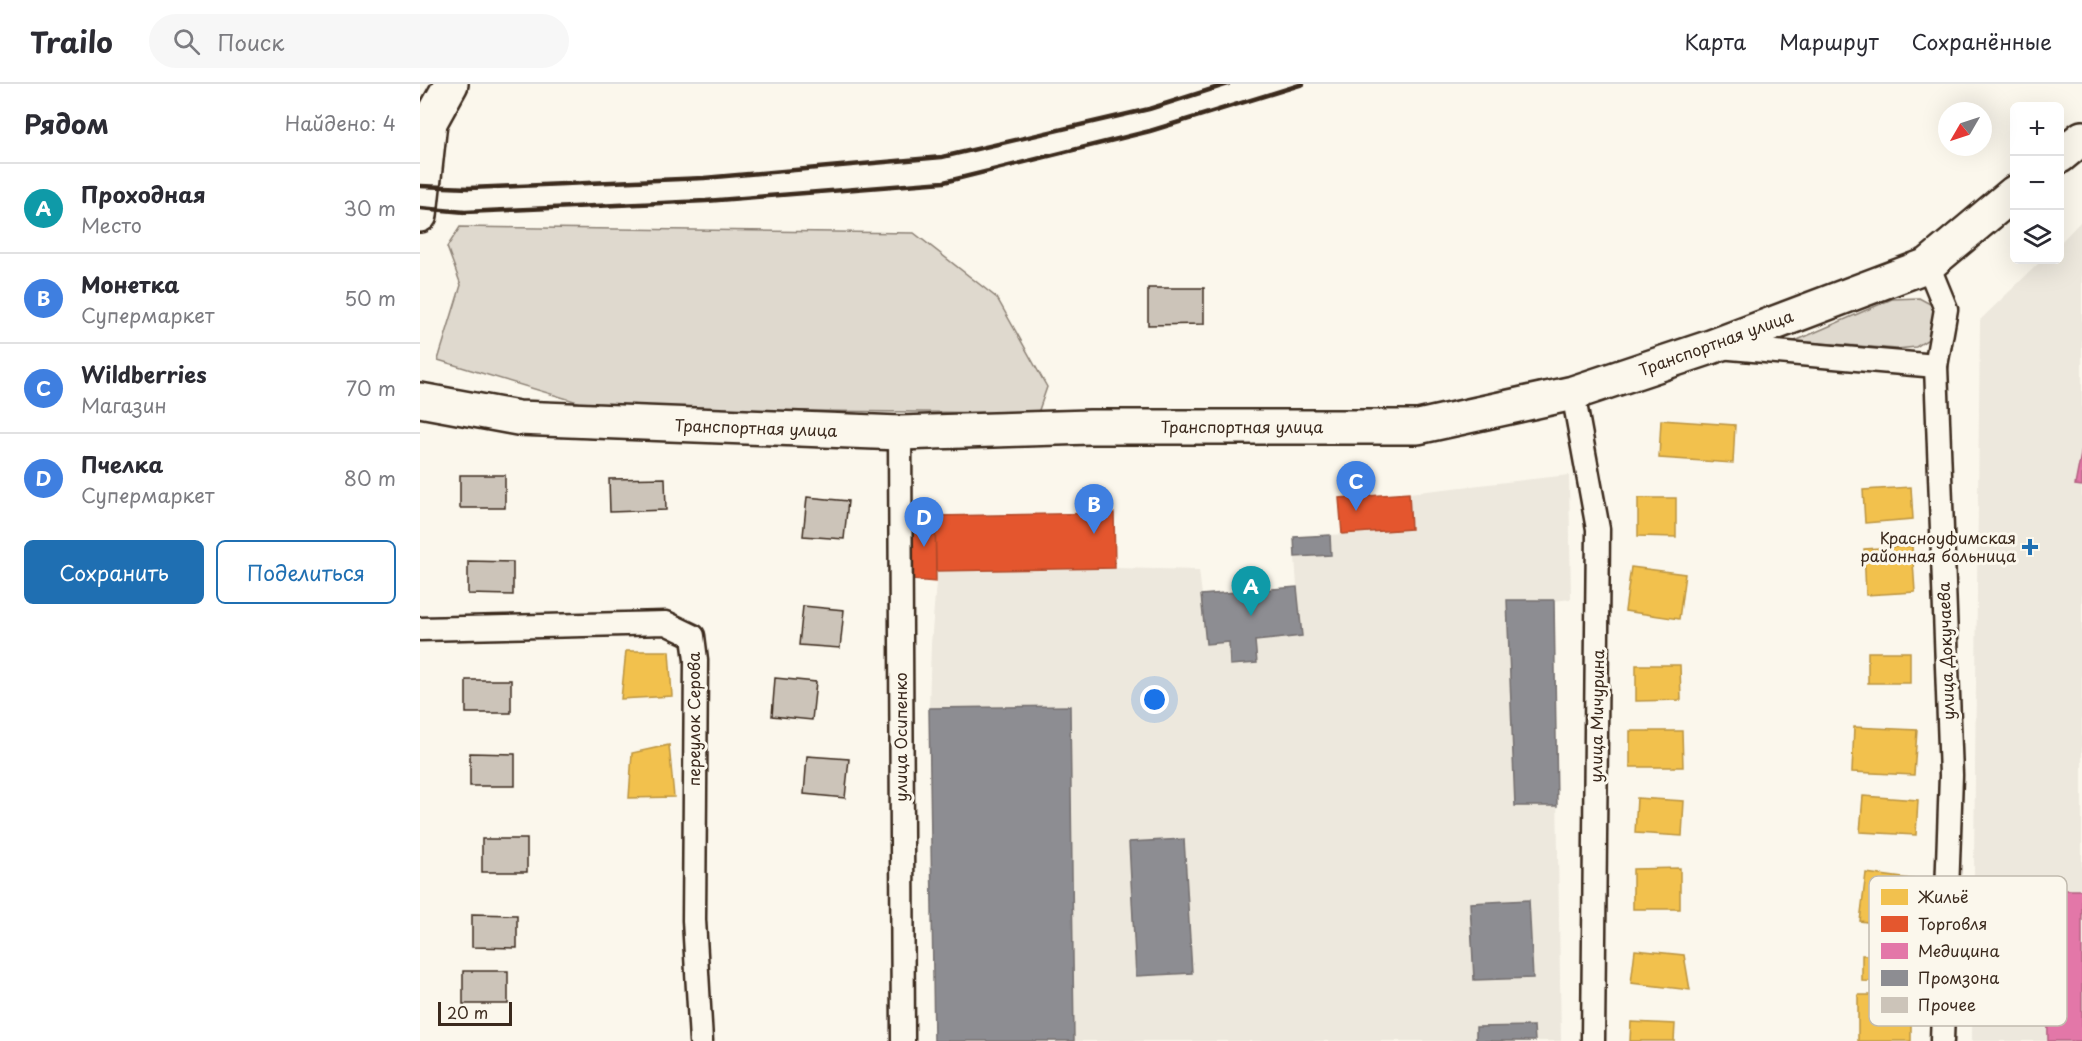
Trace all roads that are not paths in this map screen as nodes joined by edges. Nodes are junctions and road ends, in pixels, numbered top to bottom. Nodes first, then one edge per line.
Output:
1 (451, 84) edge
2 (425, 115) edge
3 (2082, 138) edge
4 (2064, 153) edge
5 (2010, 197) edge
6 (420, 215) edge
7 (1928, 265) junction
8 (1711, 347) junction
9 (1936, 366) junction
10 (1573, 393) junction
11 (420, 400) edge
12 (900, 433) junction
13 (420, 629) edge
14 (1948, 876) edge
15 (1943, 1026) edge
16 (700, 1041) edge
17 (903, 1041) edge
18 (1593, 1041) edge
19 (1942, 1041) edge

1 - 2 main road
2 - 6 main road
3 - 4 main road
5 - 7 main road, Транспортная улица
7 - 8 main road, Транспортная улица
7 - 9 street, улица Докучаева
8 - 9 street
8 - 10 main road, Транспортная улица
9 - 14 street, улица Докучаева
10 - 12 main road, Транспортная улица
10 - 18 street, улица Мичурина
11 - 12 main road, Транспортная улица
12 - 17 street, улица Осипенко
13 - 16 street, переулок Серова
15 - 19 street, улица Докучаева

